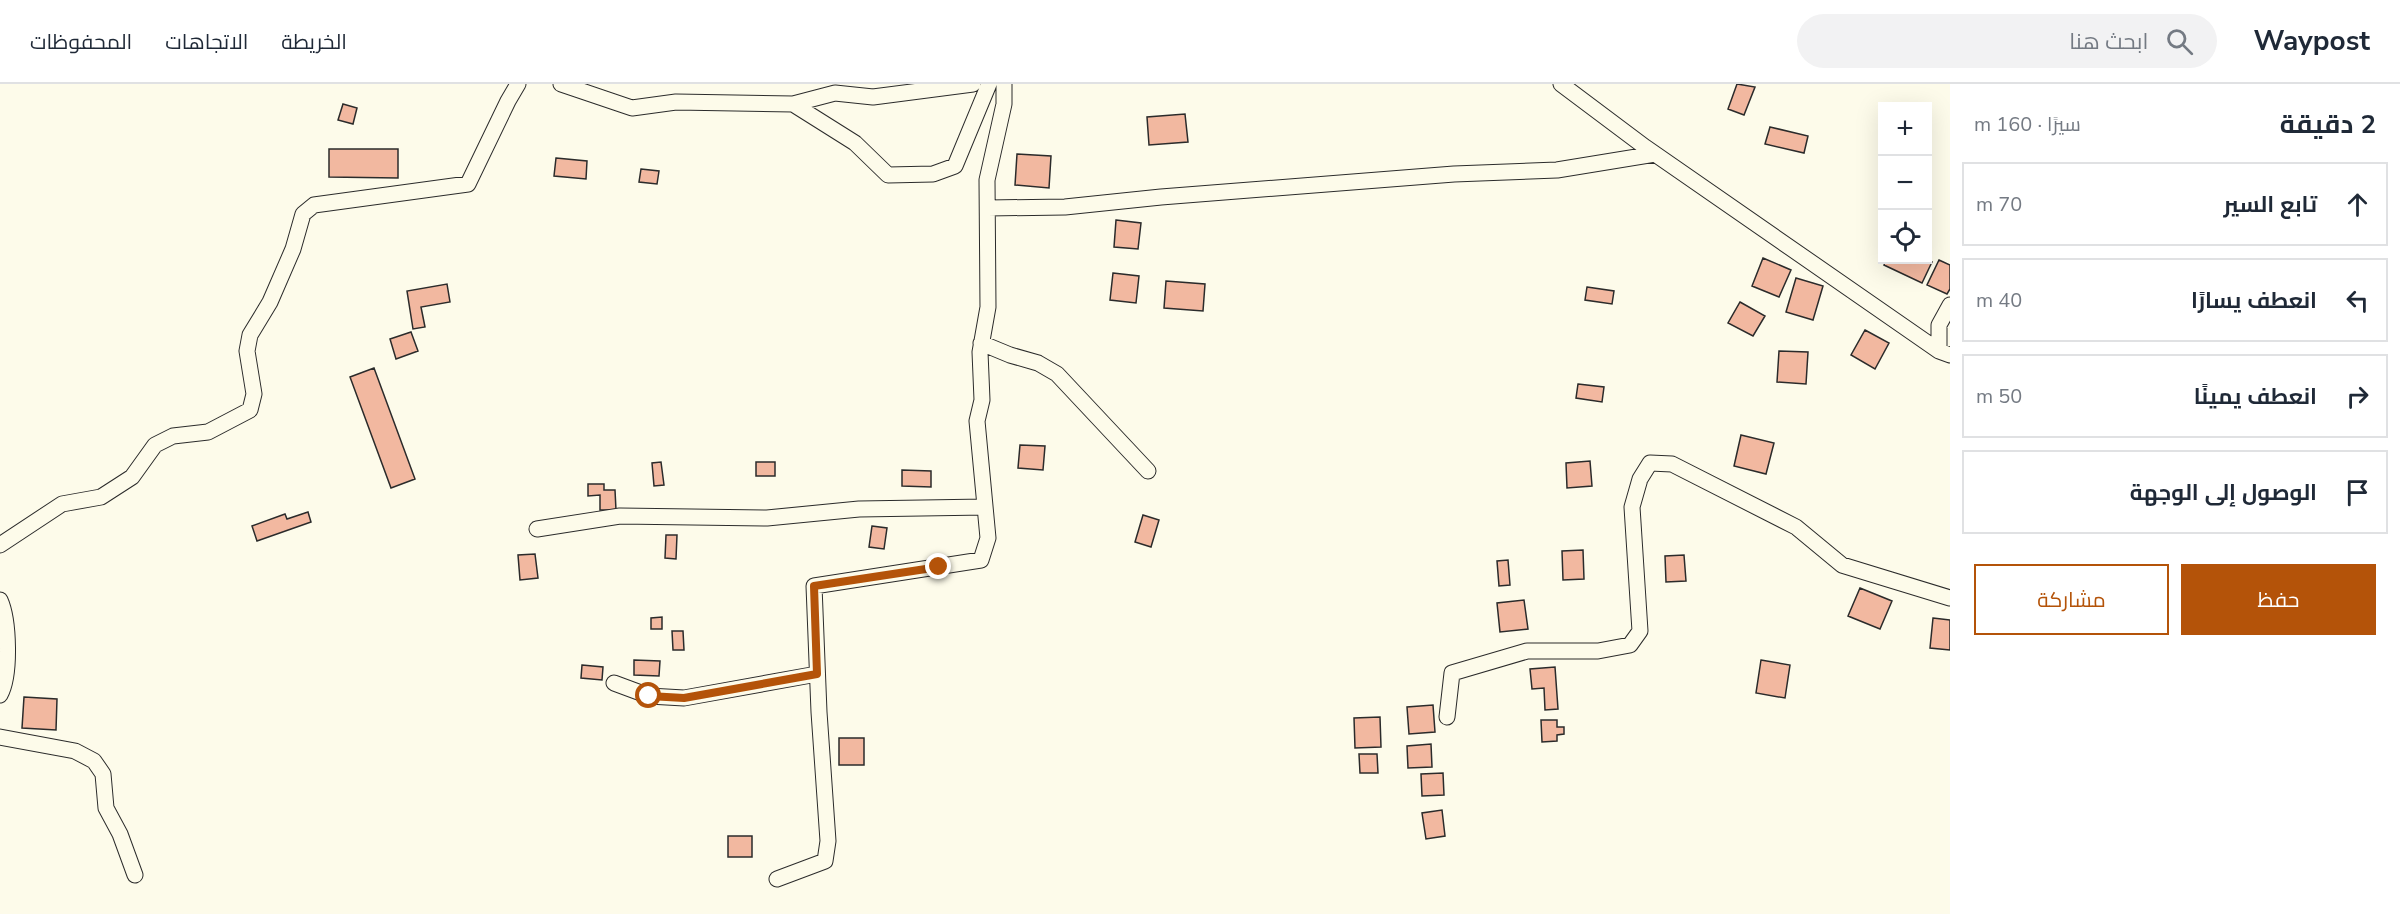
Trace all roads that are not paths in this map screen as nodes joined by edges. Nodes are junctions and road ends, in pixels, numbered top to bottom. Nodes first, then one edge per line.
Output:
1 (518, 84) edge
2 (561, 84) edge
3 (973, 84) edge
4 (989, 84) edge
5 (1004, 84) edge
6 (1561, 84) edge
7 (793, 104) junction
8 (1655, 154) junction
9 (988, 208) junction
10 (1950, 305) edge
11 (981, 343) junction
12 (1944, 353) edge
13 (1148, 471) dead end
14 (985, 507) junction
15 (537, 530) dead end
16 (0, 545) edge
17 (1950, 598) edge
18 (0, 600) edge
19 (817, 674) junction
20 (614, 683) dead end
21 (0, 695) edge
22 (1447, 717) dead end
23 (0, 737) edge
24 (135, 874) dead end
25 (777, 879) dead end

1 - 16 street
2 - 7 street
3 - 7 street
4 - 7 street
5 - 9 street
6 - 8 street
8 - 9 street
8 - 12 street
9 - 11 street
10 - 12 street
11 - 13 street
11 - 14 street
14 - 15 street
14 - 19 street
17 - 22 street
18 - 21 street
19 - 20 street
19 - 25 street
23 - 24 street

